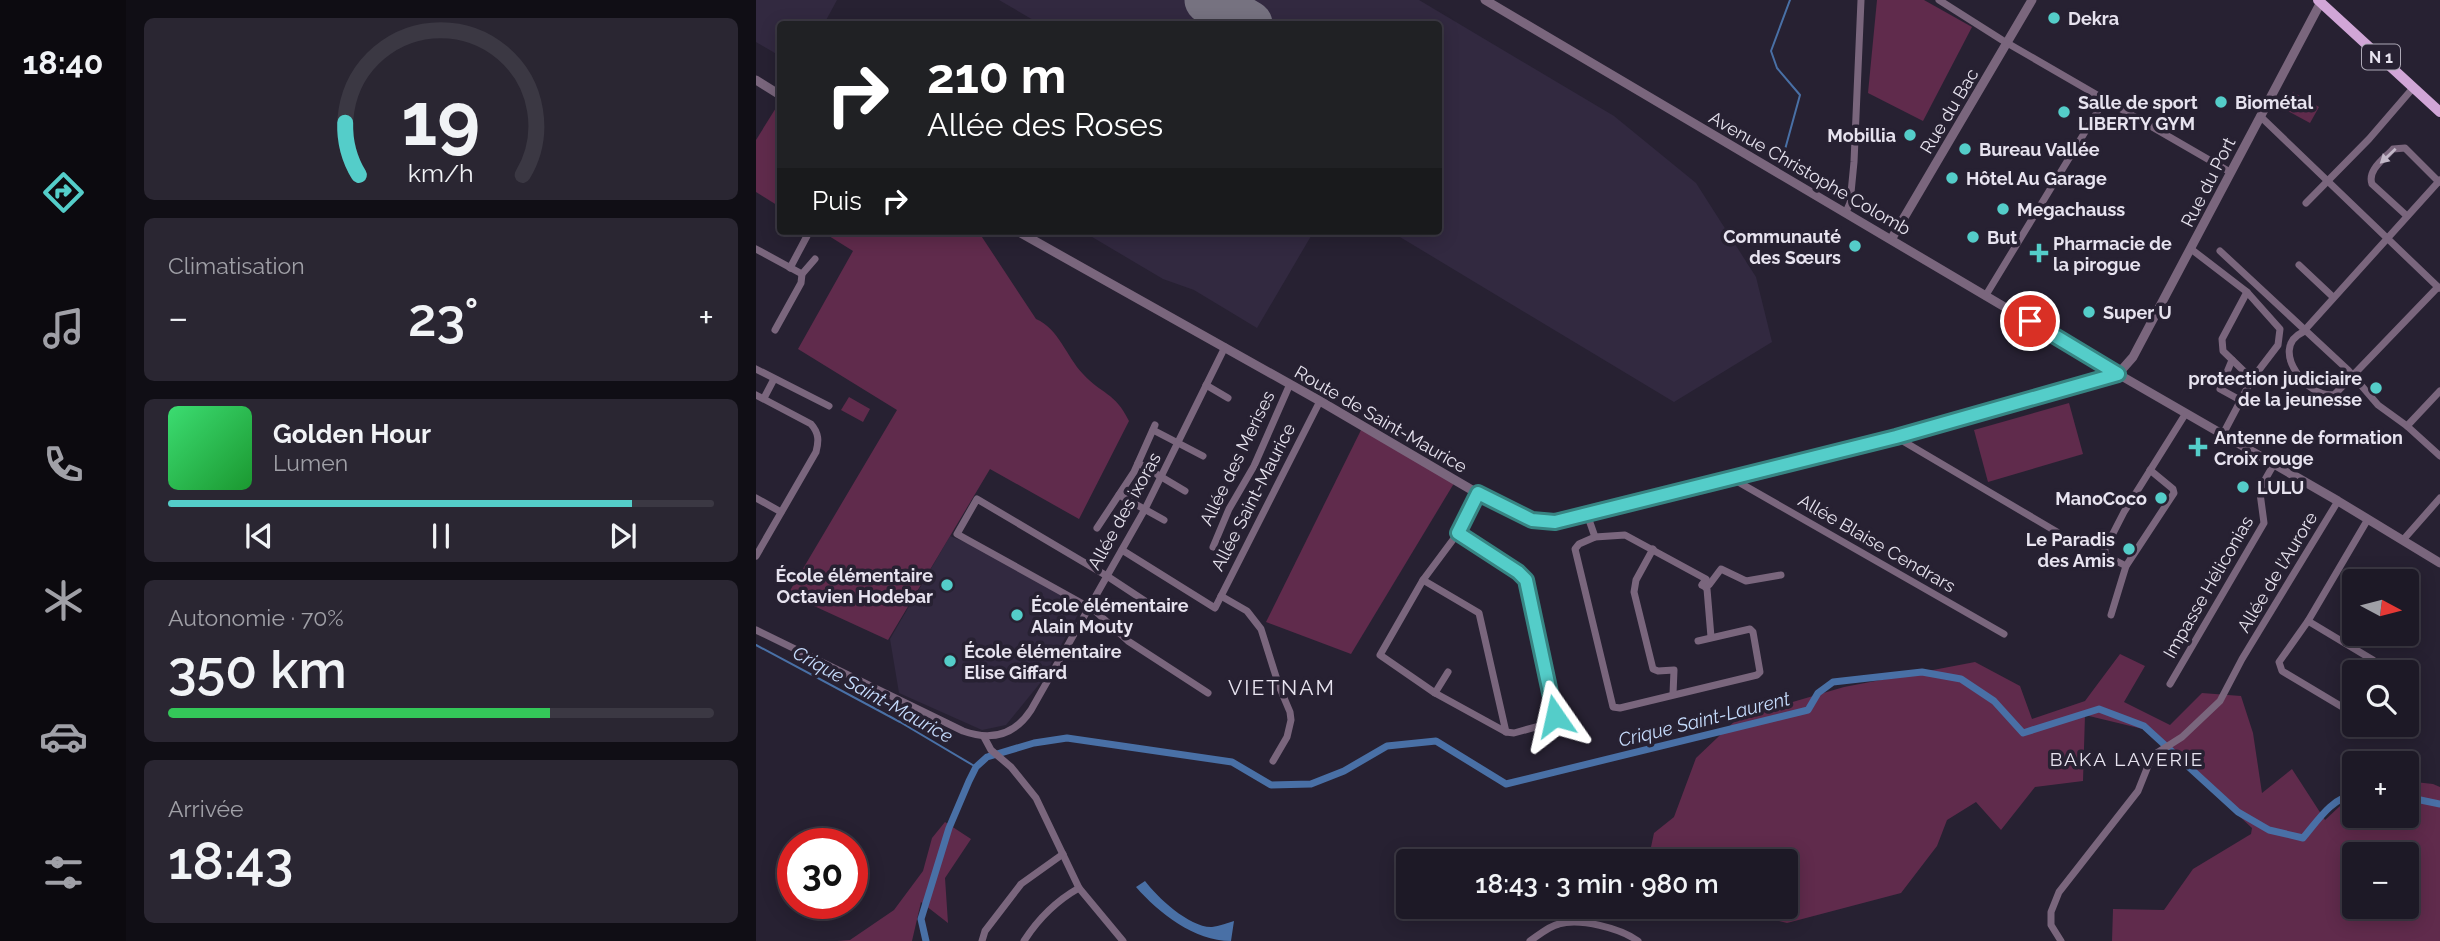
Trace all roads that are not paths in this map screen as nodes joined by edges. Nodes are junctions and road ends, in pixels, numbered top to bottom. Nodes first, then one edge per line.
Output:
1 (1485, 0) edge
2 (1861, 0) edge
3 (1939, 0) edge
4 (2032, 0) edge
5 (2320, 1) edge
6 (2008, 43) junction
7 (756, 80) edge
8 (2413, 88) junction
9 (777, 93) edge
10 (2105, 99) junction
11 (2440, 112) edge
12 (2260, 116) junction
13 (2230, 172) junction
14 (2329, 180) junction
15 (2439, 181) edge
16 (2306, 204) dead end
17 (1846, 212) junction
18 (2407, 216) junction
19 (1024, 235) edge
20 (807, 236) dead end
21 (2388, 237) junction
22 (1892, 238) junction
23 (2191, 249) junction
24 (758, 250) edge
25 (2220, 251) dead end
26 (815, 259) dead end
27 (756, 260) edge
28 (2299, 264) dead end
29 (790, 268) junction
30 (802, 274) junction
31 (2439, 288) edge
32 (2247, 292) junction
33 (1986, 295) junction
34 (2333, 296) junction
35 (2304, 329) junction
36 (775, 330) dead end
37 (1225, 347) junction
38 (2232, 360) junction
39 (756, 369) edge
40 (2118, 374) junction
41 (2354, 376) junction
42 (774, 379) junction
43 (2252, 379) junction
44 (1290, 384) junction
45 (1206, 385) junction
46 (2440, 391) edge
47 (760, 396) edge
48 (1228, 398) dead end
49 (2240, 400) junction
50 (1320, 401) junction
51 (829, 406) dead end
52 (2186, 413) junction
53 (2407, 426) junction
54 (2223, 434) junction
55 (1896, 437) junction
56 (1179, 444) junction
57 (1203, 456) dead end
58 (2440, 456) edge
59 (1138, 463) junction
60 (2274, 464) junction
61 (2150, 470) junction
62 (1161, 476) junction
63 (1733, 479) junction
64 (1185, 491) dead end
65 (1478, 493) junction
66 (1119, 495) junction
67 (756, 498) edge
68 (2440, 498) edge
69 (2338, 501) junction
70 (1144, 509) junction
71 (781, 512) junction
72 (1587, 514) junction
73 (2368, 519) junction
74 (1164, 520) dead end
75 (1097, 528) dead end
76 (2057, 531) dead end
77 (1458, 533) junction
78 (1595, 537) junction
79 (2403, 540) junction
80 (759, 541) edge
81 (1213, 547) dead end
82 (1653, 549) junction
83 (1122, 550) junction
84 (756, 556) edge
85 (2440, 563) edge
86 (2126, 566) junction
87 (1781, 575) dead end
88 (1107, 576) junction
89 (1423, 580) junction
90 (1702, 585) junction
91 (1221, 596) junction
92 (1089, 607) junction
93 (1157, 609) dead end
94 (2111, 615) dead end
95 (2308, 621) junction
96 (756, 630) edge
97 (2004, 634) dead end
98 (1711, 637) junction
99 (1698, 641) dead end
100 (2373, 660) dead end
101 (1448, 672) dead end
102 (2170, 684) dead end
103 (1208, 693) dead end
104 (1436, 694) junction
105 (1673, 694) junction
106 (2342, 707) edge
107 (1506, 732) junction
108 (984, 737) junction
109 (1273, 761) dead end
110 (1063, 854) junction
111 (1079, 888) junction
112 (1026, 940) edge
113 (982, 941) edge
114 (1123, 941) edge
115 (1530, 941) edge
116 (1638, 941) edge
117 (2061, 941) edge

1 - 17 street, Avenue Christophe Colomb
2 - 17 street
3 - 6 street
4 - 6 street, Rue du Bac
5 - 8 main road, N 1
5 - 12 street, Rue du Port
6 - 10 street
6 - 22 street, Rue du Bac
7 - 9 street
8 - 11 main road, N 1
8 - 14 street
10 - 13 street
10 - 33 street
12 - 13 street, Rue du Port
12 - 14 street
13 - 23 street, Rue du Port
14 - 16 street
14 - 21 street
15 - 18 street
15 -> 18 street
17 - 22 street, Avenue Christophe Colomb
18 - 21 street
19 - 37 street, Route de Saint-Maurice
20 - 29 street
21 - 31 street
21 - 34 street
22 - 33 street, Avenue Christophe Colomb
23 - 32 street
23 - 40 street, Rue du Port
24 - 27 street
24 - 29 street
25 - 35 street
26 - 30 street
28 - 34 street
29 - 30 street
30 - 36 street
31 - 41 street
32 - 38 street
32 - 43 street
33 - 40 street, Avenue Christophe Colomb
34 - 35 street
35 - 41 street
35 - 41 street
37 - 44 street, Route de Saint-Maurice
37 - 45 street, Allée des ixoras
38 - 43 street
38 - 49 street
39 - 42 street
40 - 52 street, Avenue Christophe Colomb
40 - 55 street, Route de Saint-Maurice
41 - 53 street
42 - 47 street
42 - 51 street
43 - 49 street
44 - 50 street, Route de Saint-Maurice
44 - 81 street, Allée des Merises
45 - 48 street
45 - 56 street, Allée des ixoras
46 - 53 street
47 - 71 street
49 - 54 street
50 - 65 street, Route de Saint-Maurice
50 - 91 street, Allée Saint-Maurice
52 - 54 street, Avenue Christophe Colomb
52 - 61 street
53 - 58 street
54 - 60 street, Avenue Christophe Colomb
55 - 63 street, Route de Saint-Maurice
55 - 76 street
56 - 57 street
56 - 59 street
56 - 62 street, Allée des ixoras
59 - 62 street
59 - 66 street
60 - 69 street, Avenue Christophe Colomb
60 - 102 street, Impasse Héliconias
61 - 86 street
61 - 86 street
62 - 64 street
62 - 70 street, Allée des ixoras
63 - 72 street, Route de Saint-Maurice
63 - 97 street, Allée Blaise Cendrars
65 - 72 street, Route de Saint-Maurice
65 - 77 street
66 - 70 street
66 - 75 street
67 - 71 street
68 - 79 street
69 - 73 street, Avenue Christophe Colomb
69 - 117 street, Allée de l'Aurore
70 - 74 street
70 - 83 street, Allée des ixoras
71 - 80 street
72 - 78 street
73 - 79 street, Avenue Christophe Colomb
73 - 95 street
77 - 89 street
77 - 107 street
78 - 82 street
78 - 105 street
79 - 85 street, Avenue Christophe Colomb
80 - 84 street
82 - 90 street
82 - 105 street
83 - 88 street, Allée des ixoras
83 - 91 street, Allée Saint-Maurice
86 - 94 street
87 - 90 street
88 - 92 street, Allée des ixoras
88 - 92 street
88 - 93 street
89 - 104 street
89 - 107 street
90 - 98 street
91 - 109 street
92 - 103 street
92 - 108 street, Allée des ixoras
95 - 100 street
95 - 106 street
96 - 108 street
98 - 99 street
98 - 105 street
101 - 104 street
104 - 107 street
108 - 110 street
110 - 111 street
110 - 113 street
111 - 112 street
111 - 114 street
115 - 116 street

